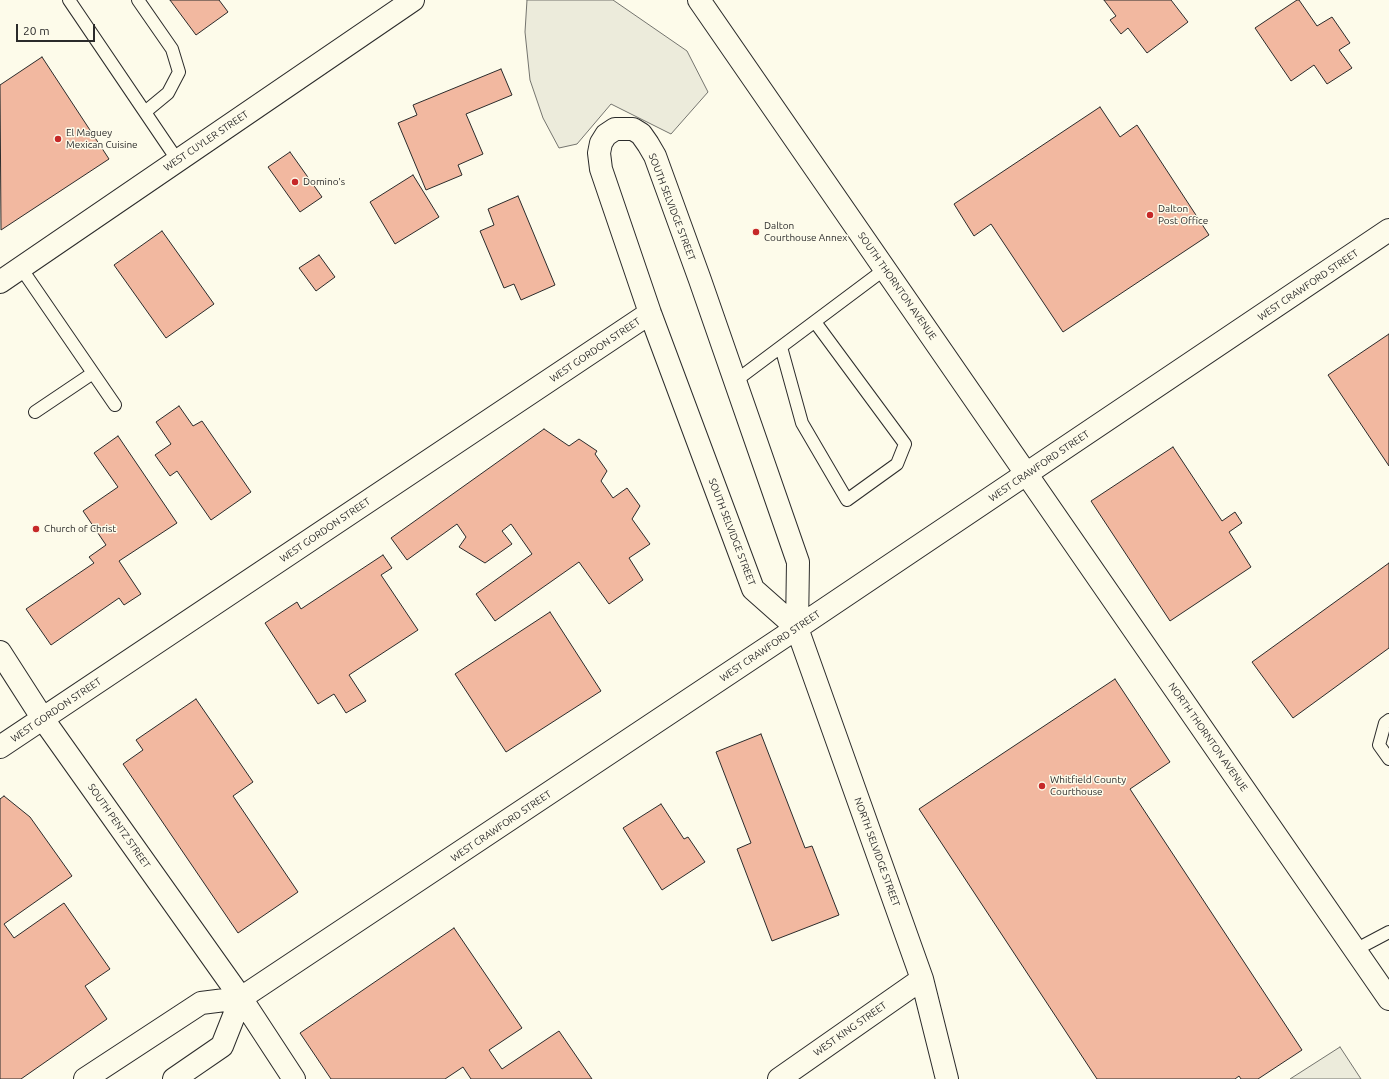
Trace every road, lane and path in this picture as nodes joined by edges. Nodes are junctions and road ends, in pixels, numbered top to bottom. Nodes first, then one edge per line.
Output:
1 (69, 0) edge
2 (138, 0) edge
3 (413, 0) edge
4 (699, 0) edge
5 (145, 112) junction
6 (178, 161) junction
7 (1389, 230) edge
8 (21, 268) junction
9 (885, 270) junction
10 (0, 282) edge
11 (650, 313) junction
12 (815, 322) junction
13 (782, 346) junction
14 (92, 373) junction
15 (734, 382) junction
16 (115, 405) dead end
17 (36, 412) dead end
18 (1026, 474) junction
19 (797, 628) junction
20 (0, 652) edge
21 (43, 719) junction
22 (1389, 720) edge
23 (0, 747) edge
24 (1389, 759) edge
25 (1389, 932) edge
26 (1355, 950) junction
27 (922, 979) junction
28 (1387, 991) edge
29 (241, 998) junction
30 (86, 1079) edge
31 (174, 1079) edge
32 (294, 1079) edge
33 (778, 1079) edge
34 (947, 1079) edge

1 - 5 lane
2 - 5 lane
3 - 6 street, WEST CUYLER STREET
4 - 9 street, SOUTH THORNTON AVENUE
5 - 6 lane
6 - 8 street, WEST CUYLER STREET
7 - 18 street, WEST CRAWFORD STREET
8 - 10 street, WEST CUYLER STREET
8 - 14 lane
9 - 12 lane
9 - 18 street, SOUTH THORNTON AVENUE
11 - 15 street, SOUTH SELVIDGE STREET
11 - 19 street, SOUTH SELVIDGE STREET
11 - 21 street, WEST GORDON STREET
12 - 13 lane
12 - 13 lane
13 - 15 lane
14 - 16 lane
14 - 17 lane
15 - 19 street, SOUTH SELVIDGE STREET
18 - 19 street, WEST CRAWFORD STREET
18 - 26 street, NORTH THORNTON AVENUE
19 - 27 street, NORTH SELVIDGE STREET
19 - 29 street, WEST CRAWFORD STREET
20 - 21 street, SOUTH PENTZ STREET
21 - 23 street, WEST GORDON STREET
21 - 29 street, SOUTH PENTZ STREET
22 - 24 lane
25 - 26 lane
26 - 28 street, NORTH THORNTON AVENUE
27 - 33 street, WEST KING STREET
27 - 34 street, NORTH SELVIDGE STREET
29 - 30 street
29 - 31 street
29 - 32 street, SOUTH PENTZ STREET

